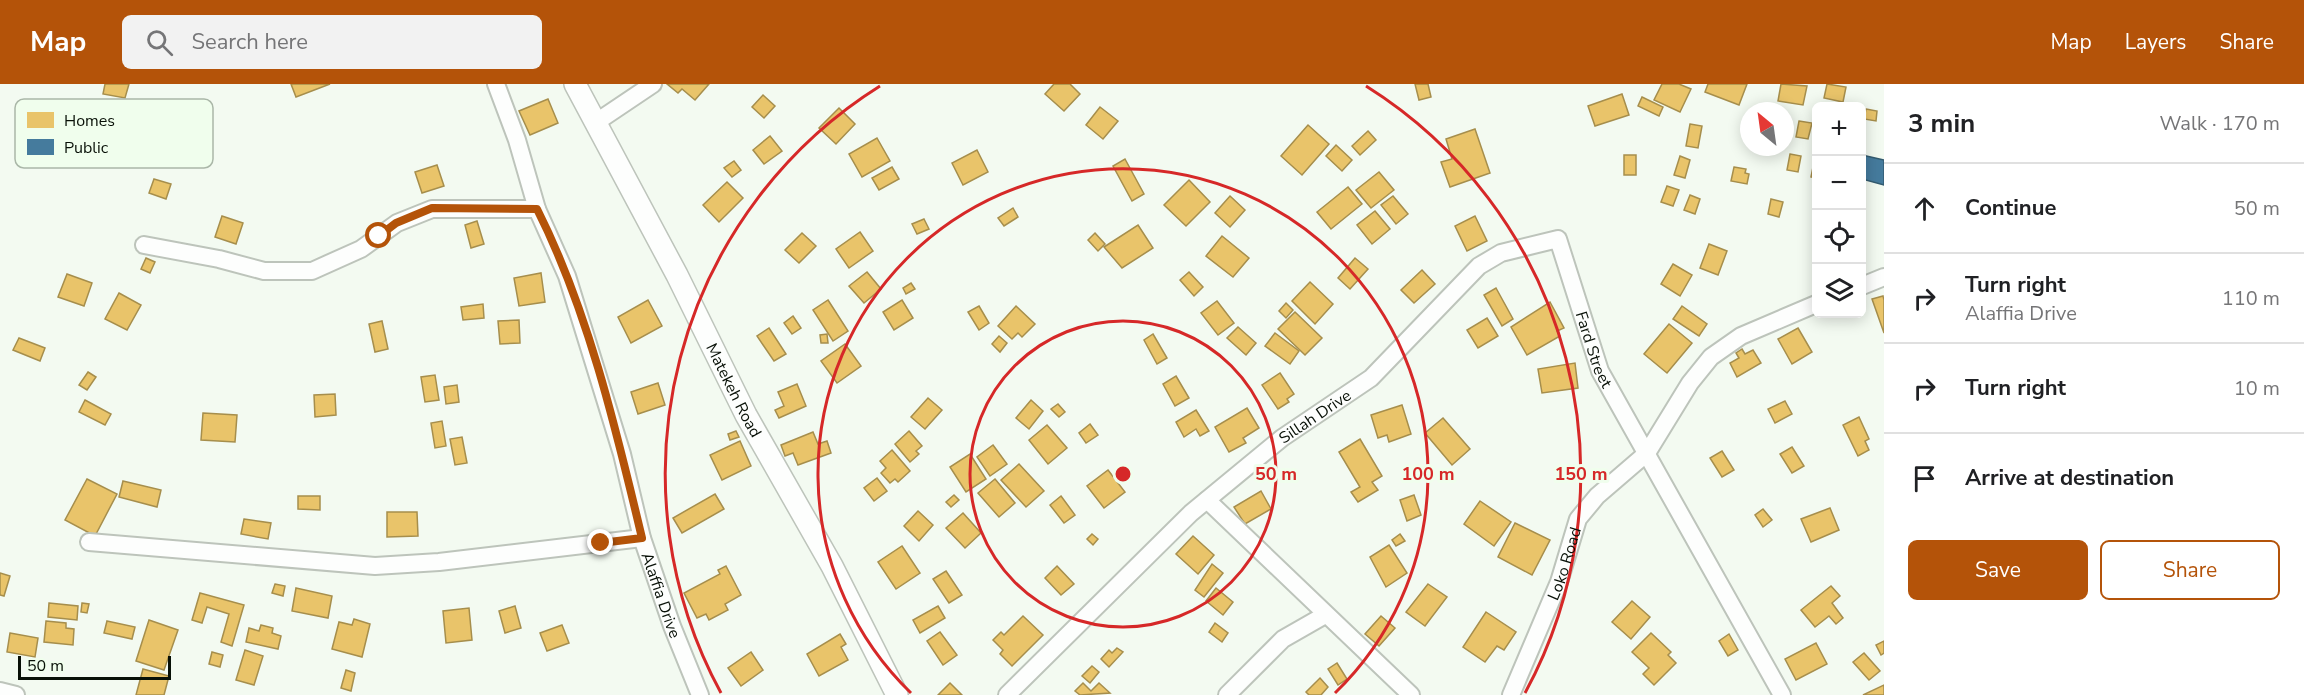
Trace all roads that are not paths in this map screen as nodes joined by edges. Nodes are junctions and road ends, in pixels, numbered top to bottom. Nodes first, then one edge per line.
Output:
1 (496, 84) edge
2 (575, 84) edge
3 (653, 84) edge
4 (595, 123) junction
5 (537, 209) junction
6 (1558, 239) joint
7 (144, 245) dead end
8 (1884, 277) edge
9 (1866, 284) edge
10 (1812, 306) edge
11 (1647, 453) junction
12 (1207, 500) junction
13 (642, 538) junction
14 (89, 542) dead end
15 (1325, 615) junction
16 (0, 691) edge
17 (16, 695) edge
18 (700, 695) edge
19 (897, 695) edge
20 (1007, 695) edge
21 (1227, 695) edge
22 (1410, 695) edge
23 (1511, 695) edge
24 (1782, 695) edge

1 - 5 street, Alaffia Drive
2 - 4 street, Matekeh Road
3 - 4 street
4 - 19 street, Matekeh Road
5 - 7 street
5 - 13 street, Alaffia Drive
6 - 11 street, Fard Street
6 - 12 street, Sillah Drive
8 - 9 street
10 - 11 street, Loko Road
11 - 23 street, Loko Road
11 - 24 street, Fard Street
12 - 15 street
12 - 20 street, Sillah Drive
13 - 14 street
13 - 18 street, Alaffia Drive
15 - 21 street
15 - 22 street
16 - 17 street

